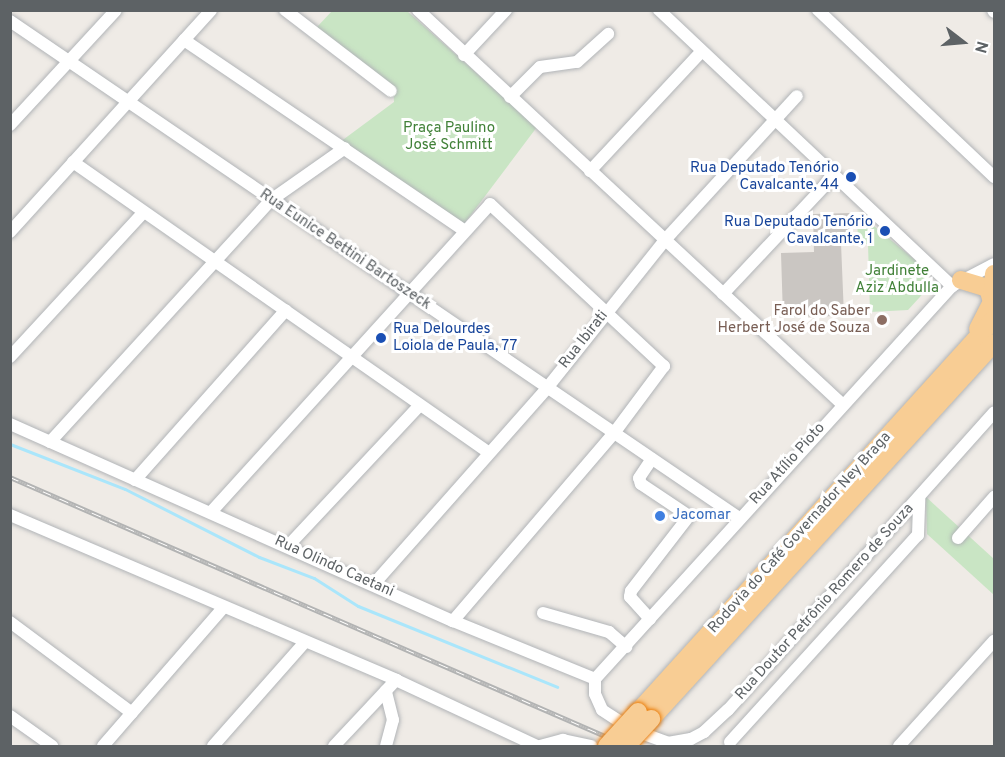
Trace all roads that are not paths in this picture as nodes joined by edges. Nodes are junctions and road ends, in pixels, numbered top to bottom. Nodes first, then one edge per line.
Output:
1 (117, 10) edge
2 (211, 10) edge
3 (285, 10) edge
4 (418, 10) edge
5 (506, 10) edge
6 (659, 10) edge
7 (819, 10) edge
8 (10, 21) edge
9 (608, 34) dead end
10 (184, 40) junction
11 (702, 51) junction
12 (464, 55) junction
13 (68, 62) junction
14 (391, 91) dead end
15 (797, 96) dead end
16 (510, 97) junction
17 (128, 102) junction
18 (776, 120) junction
19 (10, 125) edge
20 (345, 148) junction
21 (73, 162) junction
22 (590, 171) junction
23 (834, 176) junction
24 (994, 177) edge
25 (271, 200) junction
26 (144, 212) junction
27 (464, 230) junction
28 (10, 232) edge
29 (665, 240) junction
30 (216, 261) junction
31 (994, 264) edge
32 (994, 274) edge
33 (957, 283) junction
34 (408, 293) junction
35 (723, 294) junction
36 (286, 310) junction
37 (606, 311) junction
38 (993, 311) edge
39 (994, 343) edge
40 (351, 355) junction
41 (10, 357) edge
42 (547, 388) junction
43 (420, 405) junction
44 (843, 405) junction
45 (994, 413) edge
46 (10, 424) edge
47 (614, 433) junction
48 (51, 442) junction
49 (488, 453) junction
50 (652, 459) junction
51 (135, 480) junction
52 (994, 497) edge
53 (919, 498) junction
54 (212, 511) junction
55 (10, 515) edge
56 (739, 518) junction
57 (958, 538) dead end
58 (288, 546) junction
59 (373, 585) junction
60 (223, 608) junction
61 (543, 614) dead end
62 (650, 619) junction
63 (453, 621) junction
64 (10, 622) edge
65 (994, 641) edge
66 (305, 642) junction
67 (626, 647) junction
68 (595, 679) junction
69 (396, 680) junction
70 (386, 691) junction
71 (132, 713) junction
72 (10, 716) edge
73 (637, 727) edge
74 (730, 742) dead end
75 (51, 747) edge
76 (103, 747) edge
77 (213, 747) edge
78 (334, 747) edge
79 (386, 747) edge
80 (539, 747) edge
81 (591, 747) edge
82 (607, 747) edge
83 (899, 747) edge

1 - 13 street
2 - 10 street
3 - 14 street
4 - 12 street
5 - 12 street
6 - 11 street
7 - 24 street
8 - 13 street, Rua Eunice Bettini Bartoszeck
9 - 16 street
10 - 17 street
10 - 20 street
11 - 18 street
11 - 22 street
12 - 16 street
13 - 17 street, Rua Eunice Bettini Bartoszeck
13 - 19 street
15 - 18 street, Rua Ibirati
16 - 22 street
17 - 21 street
17 - 25 street, Rua Eunice Bettini Bartoszeck
18 - 23 street
18 - 29 street, Rua Ibirati
20 - 25 street
20 - 27 street
21 - 26 street
21 - 28 street
22 - 29 street
23 - 33 street
23 - 35 street
25 - 30 street
25 - 34 street, Rua Eunice Bettini Bartoszeck
26 - 30 street
26 - 41 street
27 - 34 street
27 - 37 street
29 - 35 street
29 - 37 street, Rua Ibirati
30 - 36 street
30 - 48 street
31 - 33 street, Rua Atílio Pioto
32 - 38 highway
33 - 38 highway
33 - 44 street, Rua Atílio Pioto
34 - 40 street
34 - 42 street, Rua Eunice Bettini Bartoszeck
35 - 44 street
36 - 40 street
36 - 51 street
37 - 42 street, Rua Ibirati
37 - 47 street
38 - 73 highway, Rodovia do Café Governador Ney Braga
39 - 73 highway, Rodovia do Café Governador Ney Braga
40 - 43 street
40 - 54 street
42 - 47 street, Rua Eunice Bettini Bartoszeck
42 - 49 street, Rua Ibirati
43 - 49 street
43 - 58 street
44 - 56 street, Rua Atílio Pioto
45 - 53 street, Rua Doutor Petrônio Romero de Souza
46 - 48 street, Rua Olindo Caetani
47 - 50 street, Rua Eunice Bettini Bartoszeck
47 - 63 street
48 - 51 street, Rua Olindo Caetani
49 - 59 street, Rua Ibirati
50 - 56 street, Rua Eunice Bettini Bartoszeck
50 - 62 street
51 - 54 street, Rua Olindo Caetani
52 - 57 street
53 - 73 street, Rua Doutor Petrônio Romero de Souza
53 - 74 street
54 - 58 street, Rua Olindo Caetani
55 - 60 street
56 - 62 street, Rua Atílio Pioto
58 - 59 street, Rua Olindo Caetani
59 - 63 street, Rua Olindo Caetani
60 - 66 street
60 - 71 street
61 - 67 street
62 - 67 street, Rua Atílio Pioto
63 - 68 street, Rua Olindo Caetani
64 - 71 street
65 - 83 street
66 - 69 street
66 - 77 street
67 - 68 street, Rua Atílio Pioto
68 - 73 street
69 - 70 street
69 - 80 street
70 - 78 street
70 - 79 street
71 - 76 street
72 - 75 street
73 - 82 highway, Rodovia do Café Governador Ney Braga, bridge
80 - 81 street

